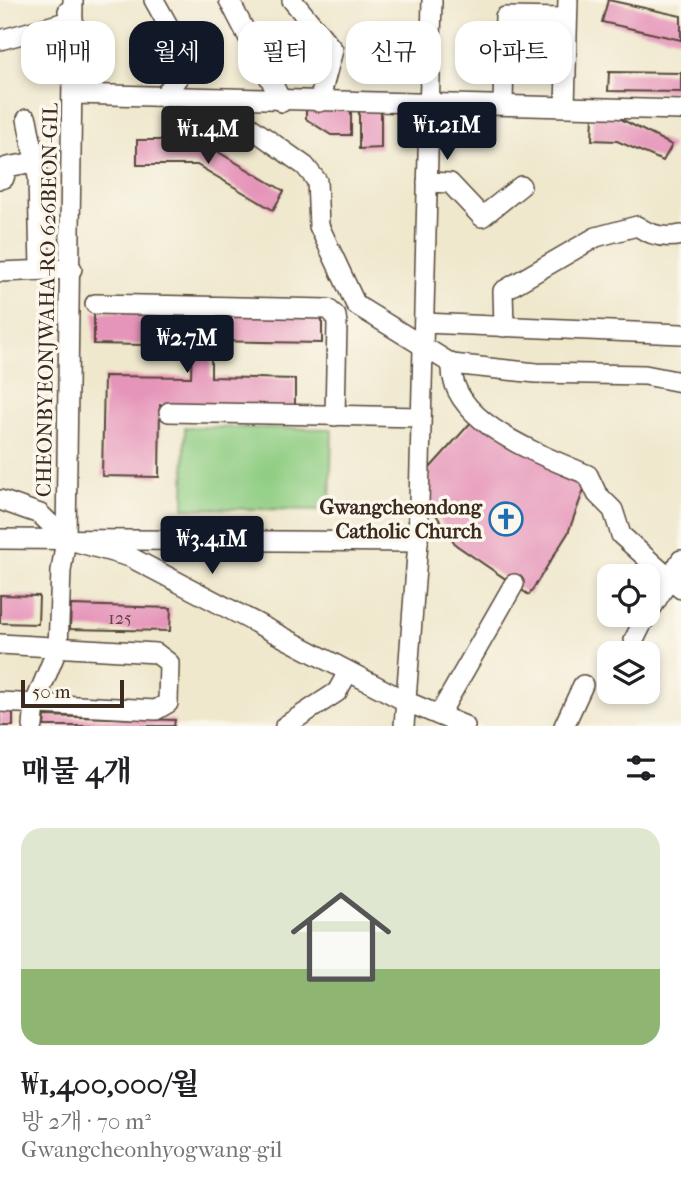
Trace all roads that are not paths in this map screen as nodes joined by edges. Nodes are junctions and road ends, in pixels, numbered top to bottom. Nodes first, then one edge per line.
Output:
1 (62, 0) edge
2 (74, 0) edge
3 (154, 0) edge
4 (229, 0) edge
5 (292, 0) edge
6 (432, 0) edge
7 (568, 9) edge
8 (73, 20) junction
9 (0, 40) edge
10 (74, 94) junction
11 (163, 97) junction
12 (208, 100) junction
13 (282, 102) junction
14 (319, 102) junction
15 (429, 103) junction
16 (503, 104) junction
17 (565, 106) junction
18 (681, 110) edge
19 (27, 119) dead end
20 (202, 127) dead end
21 (35, 162) junction
22 (0, 179) edge
23 (427, 181) junction
24 (521, 186) dead end
25 (681, 235) edge
26 (72, 269) junction
27 (40, 270) junction
28 (0, 272) edge
29 (95, 303) dead end
30 (424, 323) junction
31 (504, 327) junction
32 (681, 334) edge
33 (423, 348) junction
34 (453, 364) junction
35 (681, 382) edge
36 (169, 412) dead end
37 (335, 416) junction
38 (421, 418) junction
39 (0, 500) edge
40 (0, 539) edge
41 (66, 539) junction
42 (418, 542) junction
43 (681, 560) edge
44 (514, 584) dead end
45 (674, 584) edge
46 (660, 600) edge
47 (640, 627) edge
48 (634, 640) dead end
49 (0, 644) edge
50 (58, 647) junction
51 (348, 672) junction
52 (583, 685) dead end
53 (405, 701) junction
54 (0, 702) edge
55 (34, 703) junction
56 (439, 715) junction
57 (33, 726) edge
58 (285, 726) edge
59 (404, 726) edge
60 (465, 726) edge
61 (564, 726) edge

1 - 8 street, CHEONBYEONJWAHA-RO 626BEON-GIL
2 - 8 street, CHEONBYEONJWAHA-RO 626BEON-GIL
3 - 11 street
4 - 13 street
5 - 14 street
6 - 15 street
7 - 16 street
7 - 17 street
8 - 9 street
8 - 10 street, CHEONBYEONJWAHA-RO 626BEON-GIL
10 - 11 street
10 - 26 street, CHEONBYEONJWAHA-RO 626BEON-GIL
11 - 12 street
12 - 13 street
12 - 20 street
12 - 33 street
13 - 14 street
14 - 15 street
15 - 16 street
15 - 23 street
16 - 17 street
17 - 18 street
19 - 21 street
21 - 22 street
21 - 27 street
23 - 24 street
23 - 30 street
25 - 31 street
26 - 27 street
26 - 41 street, CHEONBYEONJWAHA-RO 626BEON-GIL
27 - 28 street
29 - 37 street
30 - 31 street
30 - 33 street
31 - 32 street
33 - 34 street
33 - 38 street
34 - 35 street
34 - 45 street
36 - 37 street
37 - 38 street
38 - 42 street
39 - 41 street
40 - 41 street
41 - 42 street
41 - 50 street, CHEONBYEONJWAHA-RO 626BEON-GIL
41 - 51 street
42 - 53 street
43 - 45 street
44 - 56 street
45 - 46 street
47 - 48 street
49 - 50 street
50 - 55 street
50 - 55 street
51 - 53 street
51 - 58 street
52 - 61 street
53 - 56 street
53 - 59 street
54 - 55 street
55 - 57 street
56 - 60 street

